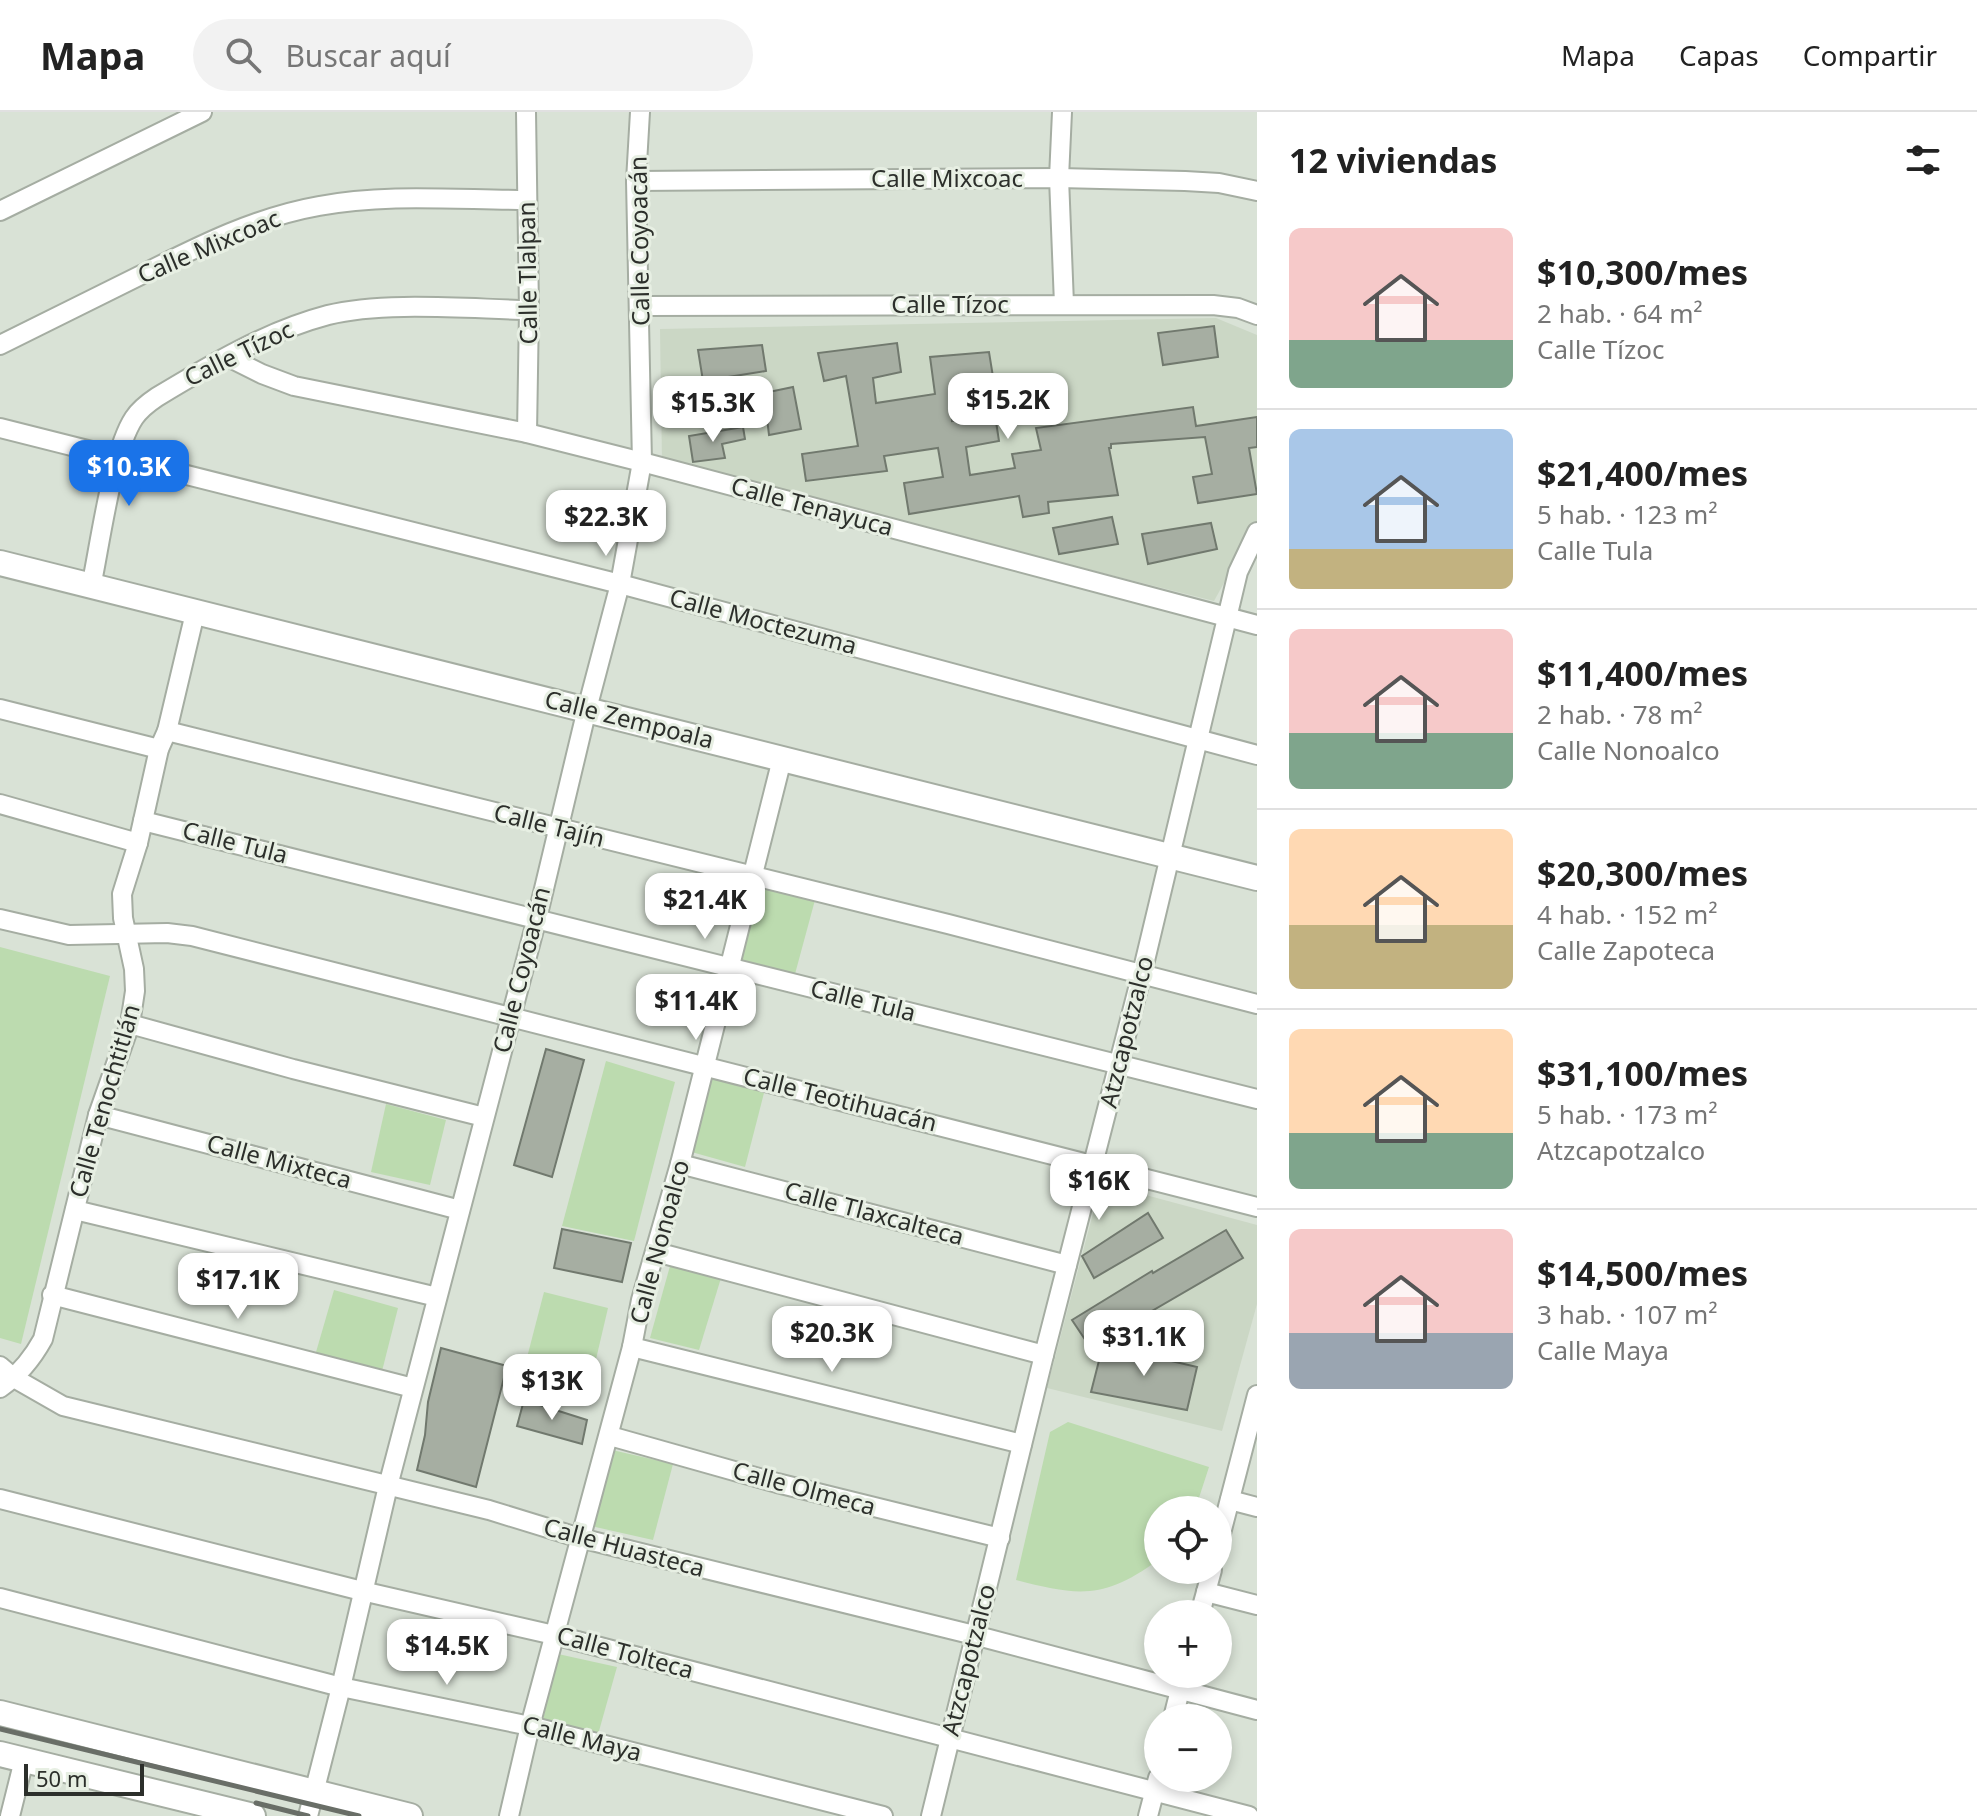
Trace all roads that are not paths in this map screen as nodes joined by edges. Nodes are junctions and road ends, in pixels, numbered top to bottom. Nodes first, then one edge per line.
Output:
1 (202, 112) edge
2 (526, 112) edge
3 (640, 112) edge
4 (1062, 112) edge
5 (1059, 178) junction
6 (636, 181) junction
7 (1257, 191) edge
8 (527, 200) junction
9 (0, 211) edge
10 (1064, 304) junction
11 (641, 306) junction
12 (529, 310) junction
13 (1257, 315) edge
14 (0, 345) edge
15 (228, 357) junction
16 (0, 428) edge
17 (527, 433) junction
18 (118, 458) junction
19 (642, 462) junction
20 (1257, 532) edge
21 (0, 563) edge
22 (620, 584) junction
23 (91, 587) junction
24 (195, 613) junction
25 (1227, 619) junction
26 (1257, 625) edge
27 (0, 709) edge
28 (587, 709) junction
29 (167, 731) junction
30 (1198, 740) junction
31 (159, 749) junction
32 (1257, 755) edge
33 (782, 759) junction
34 (0, 804) edge
35 (143, 821) junction
36 (557, 828) junction
37 (138, 843) junction
38 (1171, 857) junction
39 (754, 877) junction
40 (1257, 878) edge
41 (537, 918) junction
42 (0, 919) edge
43 (126, 935) junction
44 (731, 969) junction
45 (1142, 973) junction
46 (1257, 1004) edge
47 (510, 1019) junction
48 (130, 1024) junction
49 (1120, 1065) junction
50 (705, 1066) junction
51 (1257, 1099) edge
52 (98, 1115) junction
53 (484, 1117) junction
54 (680, 1164) junction
55 (1093, 1164) junction
56 (1257, 1207) edge
57 (75, 1210) junction
58 (460, 1210) junction
59 (656, 1252) junction
60 (1067, 1265) junction
61 (52, 1295) junction
62 (437, 1297) junction
63 (632, 1347) junction
64 (1044, 1355) junction
65 (5, 1377) edge
66 (413, 1388) junction
67 (1256, 1402) edge
68 (610, 1436) junction
69 (1022, 1444) junction
70 (388, 1486) junction
71 (1231, 1496) edge
72 (0, 1499) edge
73 (1232, 1501) edge
74 (1257, 1507) edge
75 (580, 1538) junction
76 (1000, 1538) junction
77 (1208, 1584) edge
78 (362, 1591) junction
79 (1206, 1592) junction
80 (0, 1598) edge
81 (1204, 1600) edge
82 (1257, 1605) edge
83 (554, 1635) junction
84 (974, 1635) junction
85 (1144, 1673) edge
86 (341, 1687) junction
87 (1198, 1688) edge
88 (1257, 1710) edge
89 (0, 1713) edge
90 (530, 1726) junction
91 (950, 1738) junction
92 (0, 1754) edge
93 (24, 1760) junction
94 (1144, 1781) edge
95 (1155, 1792) edge
96 (1180, 1792) edge
97 (311, 1804) edge
98 (10, 1816) edge
99 (253, 1816) edge
100 (410, 1816) edge
101 (509, 1816) edge
102 (883, 1816) edge
103 (931, 1816) edge
104 (1148, 1816) edge
105 (1249, 1816) edge

1 - 9 street
2 - 8 street, Calle Tlalpan
3 - 6 street, Calle Coyoacán
4 - 5 street
5 - 6 street, Calle Mixcoac
5 - 7 street, Calle Mixcoac
5 - 10 street
6 - 11 street, Calle Coyoacán
8 - 12 street, Calle Tlalpan
8 - 14 street, Calle Mixcoac
10 - 11 street, Calle Tízoc
10 - 13 street, Calle Tízoc
11 - 19 street, Calle Coyoacán
12 - 15 street, Calle Tízoc
12 - 17 street, Calle Tlalpan
15 - 17 street, Calle Tenayuca
15 - 18 street, Calle Tízoc
16 - 18 street, Calle Moctezuma
17 - 19 street, Calle Tenayuca
18 - 22 street, Calle Moctezuma
18 - 23 street, Calle Tízoc
19 - 22 street, Calle Coyoacán
19 - 25 street, Calle Tenayuca
20 - 25 street, Atzcapotzalco
21 - 23 street, Calle Zempoala
22 - 28 street, Calle Coyoacán
22 - 30 street, Calle Moctezuma
23 - 24 street, Calle Zempoala
24 - 28 street, Calle Zempoala
24 - 29 street, Calle Tenochtitlán
25 - 26 street, Calle Tenayuca
25 - 30 street, Atzcapotzalco
27 - 31 street
28 - 33 street, Calle Zempoala
28 - 36 street, Calle Coyoacán
29 - 31 street, Calle Tenochtitlán
29 - 36 street, Calle Tajín
30 - 32 street, Calle Moctezuma
30 - 38 street, Atzcapotzalco
31 - 35 street, Calle Tenochtitlán
33 - 38 street, Calle Zempoala
33 - 39 street, Calle Nonoalco
34 - 37 street
35 - 37 street, Calle Tenochtitlán
35 - 41 street, Calle Tula
36 - 39 street, Calle Tajín
36 - 41 street, Calle Coyoacán
37 - 43 street, Calle Tenochtitlán
38 - 40 street, Calle Zempoala
38 - 45 street, Atzcapotzalco
39 - 44 street, Calle Nonoalco
39 - 45 street, Calle Tajín
41 - 44 street, Calle Tula
41 - 47 street, Calle Coyoacán
42 - 43 street, Calle Teotihuacán
43 - 47 street, Calle Teotihuacán
43 - 48 street, Calle Tenochtitlán
44 - 49 street, Calle Tula
44 - 50 street, Calle Nonoalco
45 - 46 street, Calle Tajín
45 - 49 street, Atzcapotzalco
47 - 50 street, Calle Teotihuacán
47 - 53 street, Calle Coyoacán
48 - 52 street, Calle Tenochtitlán
48 - 53 street
49 - 51 street, Calle Tula
49 - 55 street, Atzcapotzalco
50 - 54 street, Calle Nonoalco
50 - 55 street, Calle Teotihuacán
52 - 57 street, Calle Tenochtitlán
52 - 58 street, Calle Mixteca
53 - 58 street, Calle Coyoacán
54 - 59 street, Calle Nonoalco
54 - 60 street, Calle Tlaxcalteca
55 - 56 street, Calle Teotihuacán
55 - 60 street, Atzcapotzalco
57 - 61 street, Calle Tenochtitlán
57 - 62 street
58 - 62 street, Calle Coyoacán
59 - 63 street, Calle Nonoalco
59 - 64 street
60 - 64 street, Atzcapotzalco
61 - 65 street, Calle Tenochtitlán
61 - 66 street
62 - 66 street, Calle Coyoacán
63 - 68 street, Calle Nonoalco
63 - 69 street
64 - 69 street, Atzcapotzalco
65 - 70 street, Calle Huasteca
66 - 70 street, Calle Coyoacán
67 - 71 street
68 - 75 street, Calle Nonoalco
68 - 76 street, Calle Olmeca
69 - 76 street, Atzcapotzalco
70 - 75 street, Calle Huasteca
70 - 78 street, Calle Coyoacán
72 - 78 street, Calle Tolteca
73 - 74 street
75 - 83 street, Calle Nonoalco
75 - 84 street, Calle Huasteca
76 - 84 street, Atzcapotzalco
77 - 79 street
78 - 83 street, Calle Tolteca
78 - 86 street, Calle Coyoacán
79 - 81 street
79 - 82 street
80 - 86 street, Calle Maya
83 - 90 street, Calle Nonoalco
83 - 91 street, Calle Tolteca
84 - 85 street, Calle Huasteca
84 - 91 street, Atzcapotzalco
86 - 90 street, Calle Maya
86 - 97 street, Calle Coyoacán
87 - 88 street, Calle Huasteca
89 - 97 street
90 - 101 street, Calle Nonoalco
90 - 102 street, Calle Maya
91 - 94 street, Calle Tolteca
91 - 103 street, Atzcapotzalco
92 - 93 street
93 - 98 street
93 - 99 street
95 - 104 street
96 - 105 street, Calle Tolteca
97 - 100 street

